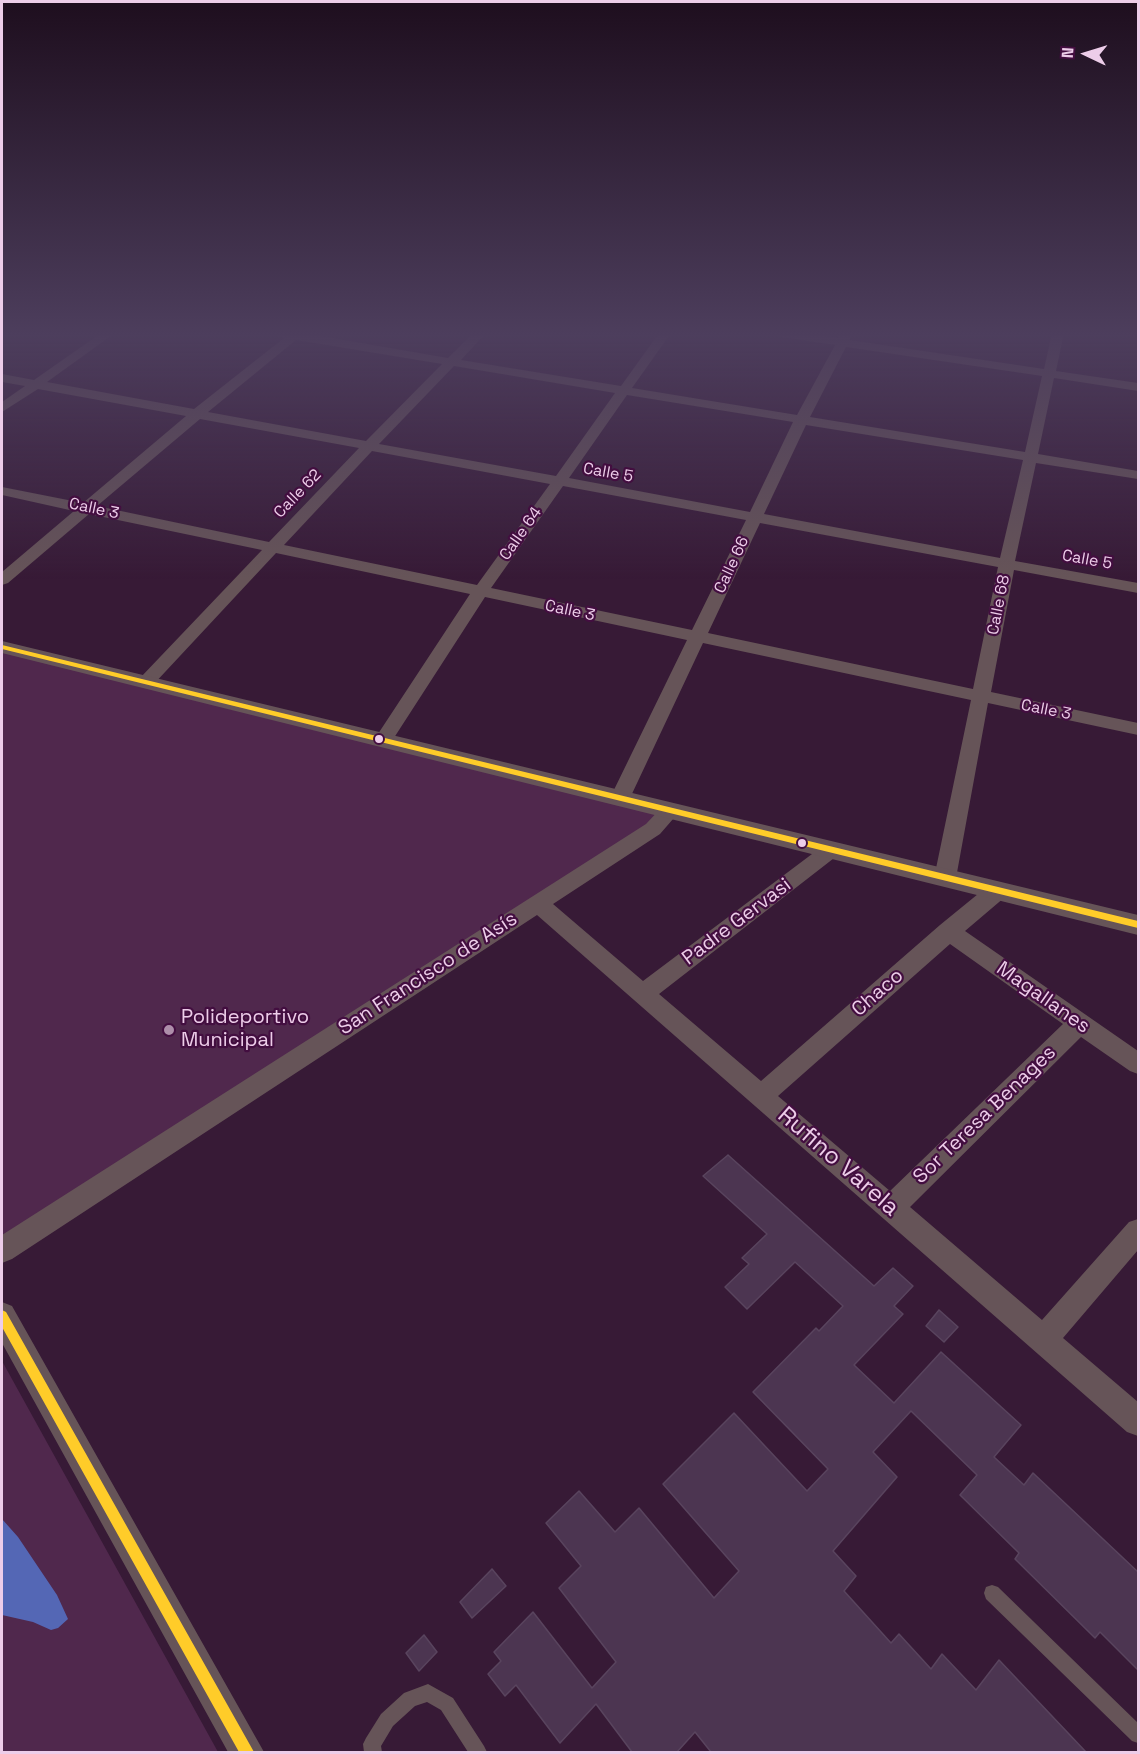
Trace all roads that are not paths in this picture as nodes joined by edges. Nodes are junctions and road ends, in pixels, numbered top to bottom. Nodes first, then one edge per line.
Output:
1 (196, 415) edge
2 (202, 415) edge
3 (400, 415) edge
4 (606, 415) edge
5 (763, 415) edge
6 (804, 415) edge
7 (1039, 415) edge
8 (801, 421) junction
9 (369, 446) junction
10 (1029, 458) junction
11 (1138, 475) edge
12 (558, 482) junction
13 (2, 491) edge
14 (86, 508) junction
15 (755, 517) junction
16 (273, 546) junction
17 (1007, 563) junction
18 (2, 580) edge
19 (1138, 588) edge
20 (480, 592) junction
21 (698, 638) junction
22 (2, 647) edge
23 (146, 682) junction
24 (981, 697) junction
25 (1138, 729) edge
26 (383, 740) junction
27 (620, 798) junction
28 (670, 811) junction
29 (831, 850) junction
30 (945, 878) junction
31 (997, 891) junction
32 (537, 903) junction
33 (1138, 925) edge
34 (948, 931) junction
35 (643, 994) junction
36 (1080, 1023) junction
37 (1138, 1064) edge
38 (761, 1096) junction
39 (891, 1208) junction
40 (1138, 1231) edge
41 (2, 1250) edge
42 (2, 1316) edge
43 (1044, 1339) junction
44 (1138, 1421) edge
45 (992, 1593) dead end
46 (1138, 1735) edge
47 (247, 1752) edge
48 (373, 1752) edge
49 (478, 1752) edge

1 - 14 street
2 - 9 street, Calle 5
3 - 9 street, Calle 62
4 - 12 street, Calle 64
5 - 8 street
6 - 8 street, Calle 66
7 - 10 street, Calle 68
8 - 10 street
8 - 15 street, Calle 66
9 - 12 street, Calle 5
9 - 16 street, Calle 62
10 - 11 street
10 - 17 street, Calle 68
12 - 15 street, Calle 5
12 - 20 street, Calle 64
13 - 14 street, Calle 3
14 - 16 street, Calle 3
14 - 18 street
15 - 17 street, Calle 5
15 - 21 street, Calle 66
16 - 20 street, Calle 3
16 - 23 street, Calle 62
17 - 19 street, Calle 5
17 - 24 street, Calle 68
20 - 21 street, Calle 3
20 - 26 street, Calle 64
21 - 24 street, Calle 3
21 - 27 street, Calle 66
22 - 23 street
23 - 26 street
24 - 25 street, Calle 3
24 - 30 street, Calle 68
26 - 27 street
27 - 28 street
28 - 29 street
28 - 32 street, San Francisco de Asís
29 - 30 street
29 - 35 street, Padre Gervasi
30 - 31 street
31 - 33 street
31 - 34 street, Chaco
32 - 35 street, Rufino Varela
32 - 41 street, San Francisco de Asís
34 - 36 street, Magallanes
34 - 38 street, Chaco
35 - 38 street, Rufino Varela
36 - 37 street, Magallanes
36 - 39 street, Sor Teresa Benages
38 - 39 street, Rufino Varela
39 - 43 street, Rufino Varela
40 - 43 street
42 - 47 street
43 - 44 street, Rufino Varela
45 - 46 lane
48 - 49 lane

